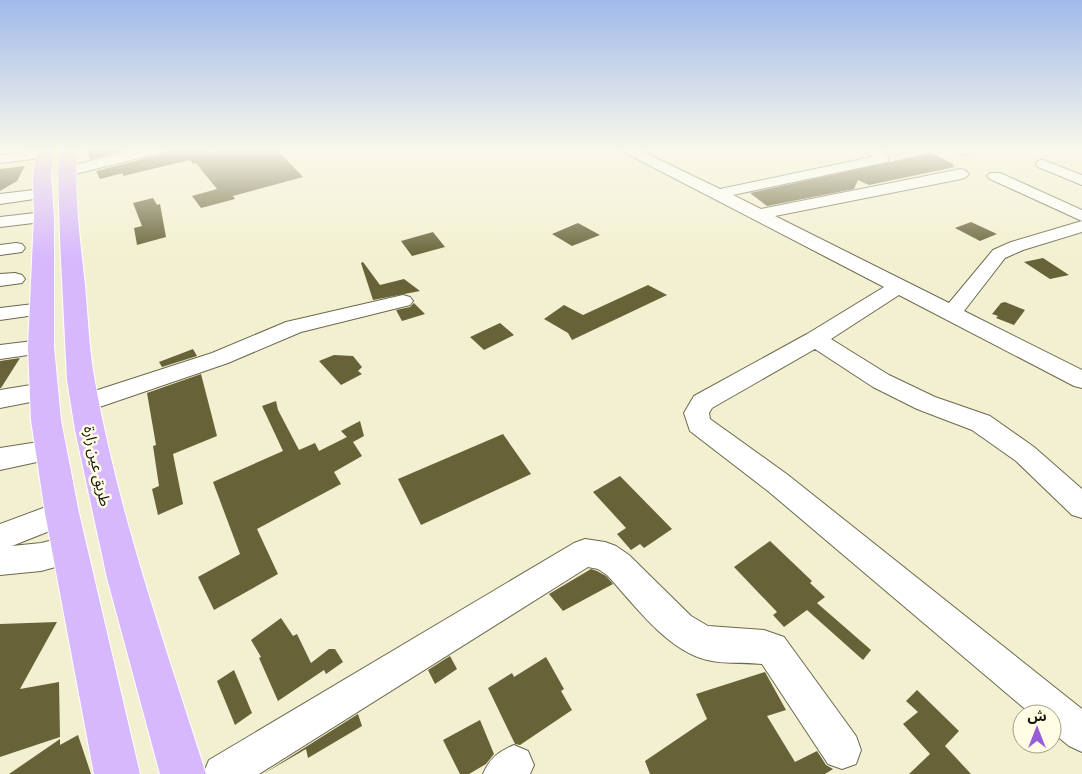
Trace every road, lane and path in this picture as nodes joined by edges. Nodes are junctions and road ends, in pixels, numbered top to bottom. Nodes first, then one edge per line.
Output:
1 (49, 185) edge
2 (61, 185) edge
3 (700, 185) edge
4 (760, 185) edge
5 (906, 185) edge
6 (1015, 185) edge
7 (718, 194) junction
8 (0, 199) edge
9 (43, 205) junction
10 (757, 215) junction
11 (1082, 216) edge
12 (0, 222) edge
13 (1082, 226) edge
14 (898, 287) junction
15 (403, 301) dead end
16 (42, 309) junction
17 (0, 314) edge
18 (950, 314) junction
19 (815, 339) junction
20 (41, 347) junction
21 (0, 352) edge
22 (1076, 372) edge
23 (43, 392) junction
24 (0, 399) edge
25 (84, 403) junction
26 (51, 450) junction
27 (0, 459) edge
28 (1082, 506) edge
29 (62, 513) junction
30 (0, 537) edge
31 (70, 550) junction
32 (0, 561) edge
33 (1082, 733) edge
34 (842, 750) dead end
35 (117, 774) edge
36 (183, 774) edge
37 (223, 774) edge

1 - 9 main road
2 - 25 main road, طريق عين زارة
3 - 7 street
4 - 7 street
5 - 10 street
6 - 11 street
7 - 10 street
8 - 9 street
9 - 12 street
9 - 16 main road
10 - 14 street
13 - 18 street
14 - 18 street
14 - 19 street
15 - 25 street
16 - 17 street
16 - 20 main road
18 - 22 street
19 - 28 street
19 - 33 street
20 - 21 street
20 - 23 main road
23 - 24 street
23 - 26 main road
25 - 36 main road, طريق عين زارة
26 - 27 street
26 - 29 main road
29 - 30 street
29 - 31 main road
31 - 32 street
31 - 35 main road
34 - 37 street

